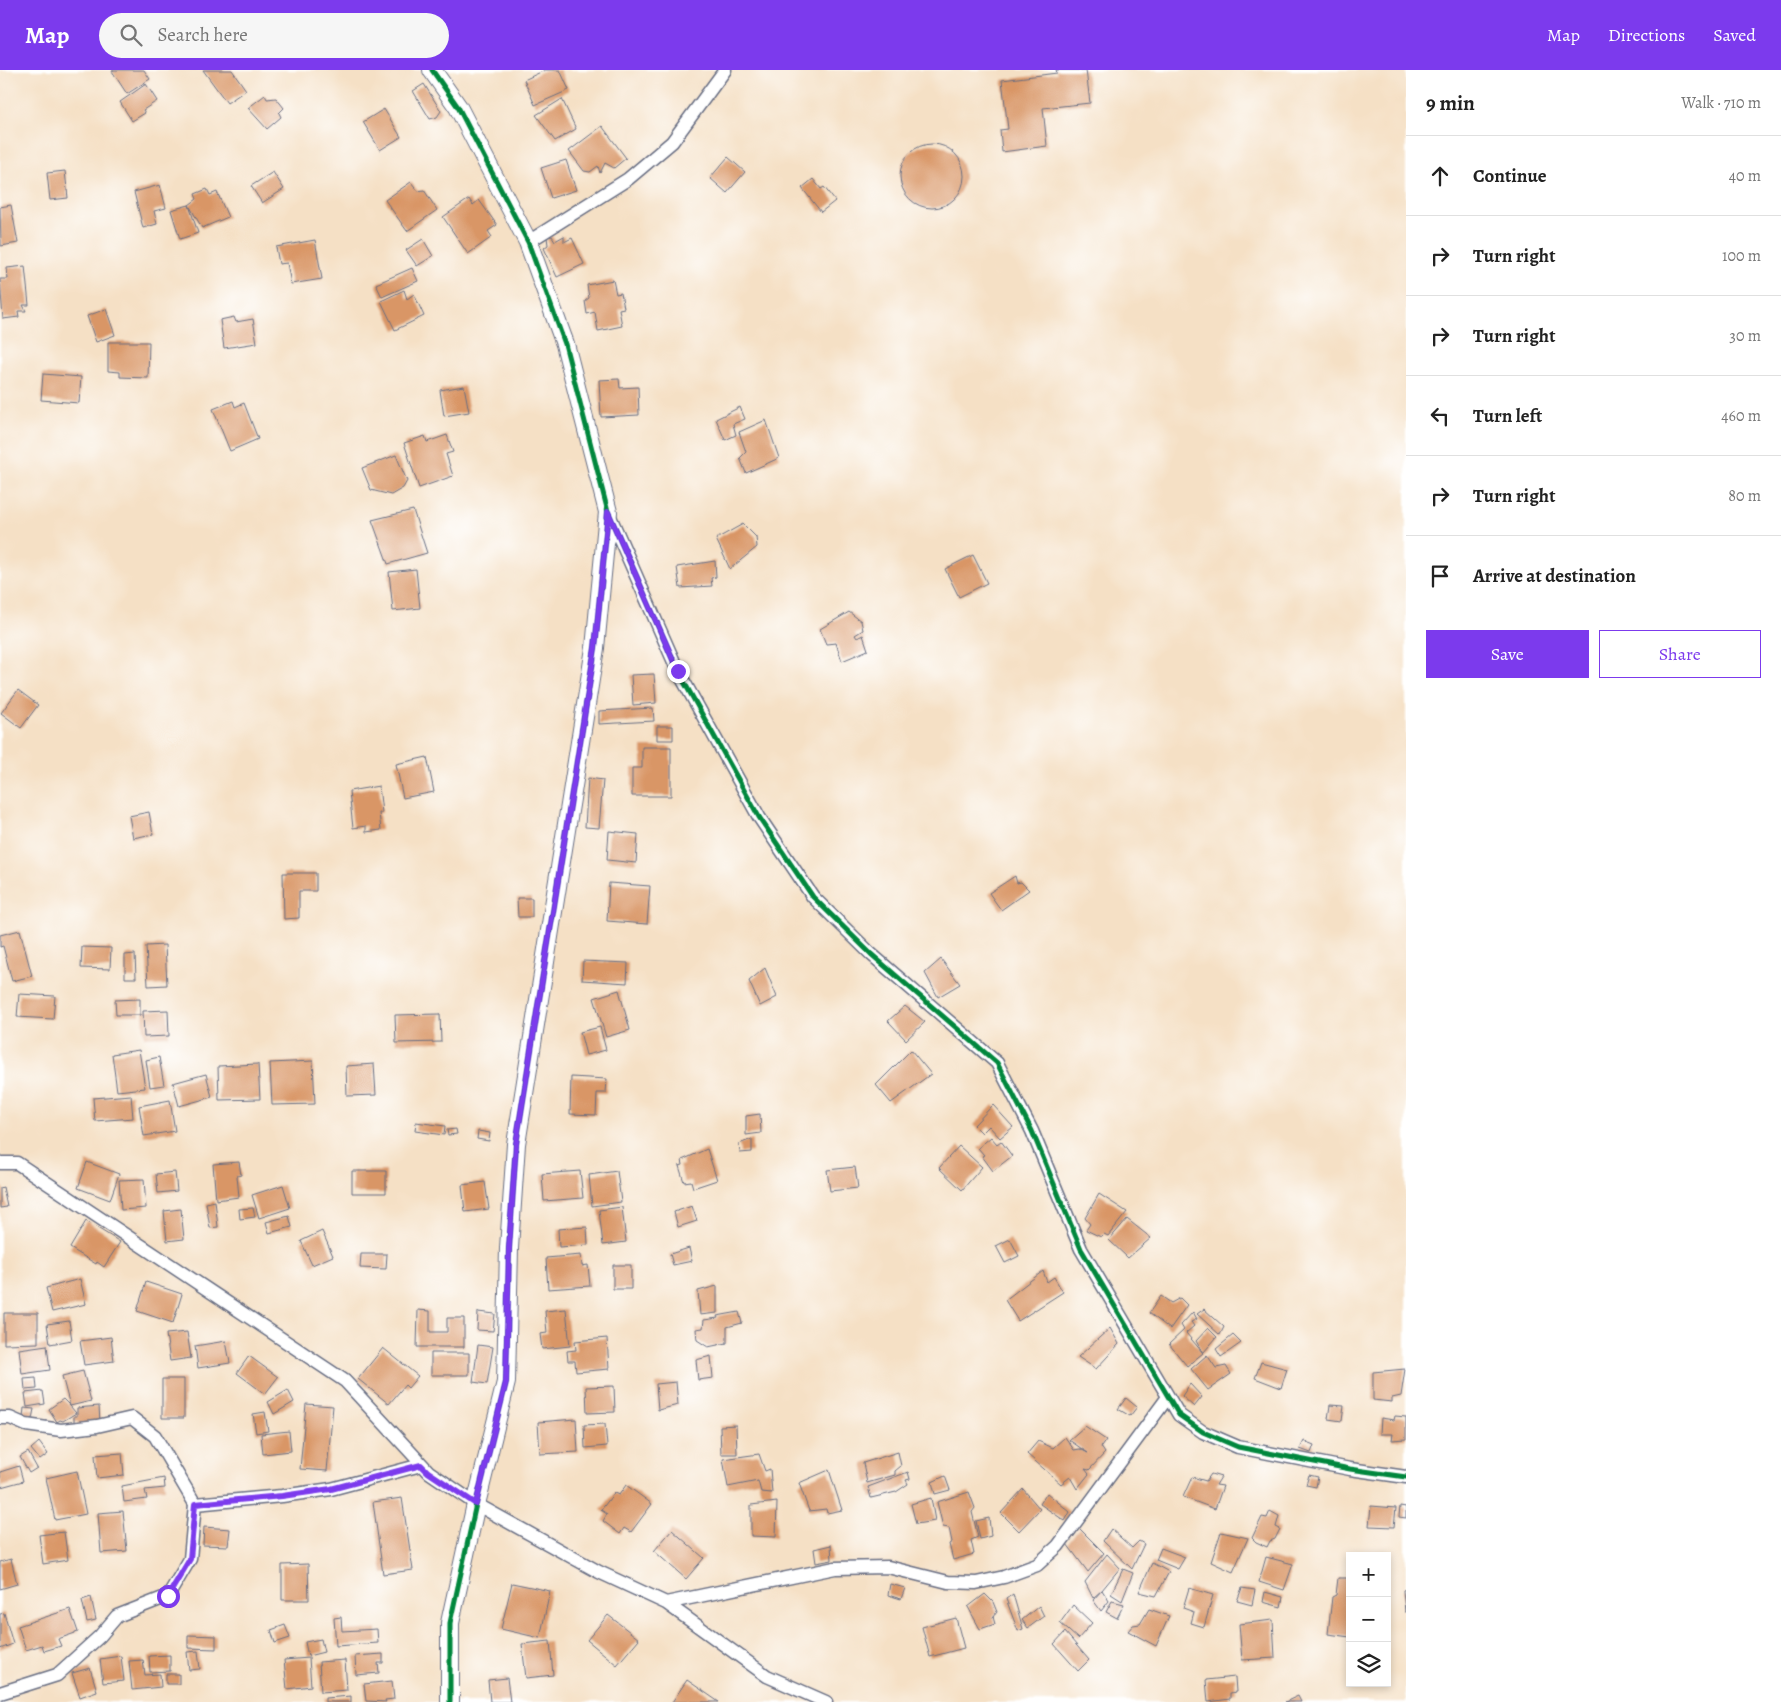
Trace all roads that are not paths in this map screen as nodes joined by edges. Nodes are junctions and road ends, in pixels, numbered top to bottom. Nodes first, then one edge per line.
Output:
1 (432, 70) edge
2 (725, 70) edge
3 (528, 242) junction
4 (608, 512) junction
5 (0, 1163) edge
6 (1168, 1397) junction
7 (0, 1418) edge
8 (421, 1465) junction
9 (1406, 1476) edge
10 (195, 1504) junction
11 (476, 1504) junction
12 (666, 1603) junction
13 (0, 1693) edge
14 (450, 1702) edge
15 (826, 1702) edge

1 - 3 street
2 - 3 street
3 - 4 street
4 - 6 street
4 - 11 street
5 - 8 street
6 - 9 street
6 - 12 street
7 - 10 street
8 - 10 street
8 - 11 street
10 - 13 street
11 - 12 street
11 - 14 street
12 - 15 street

